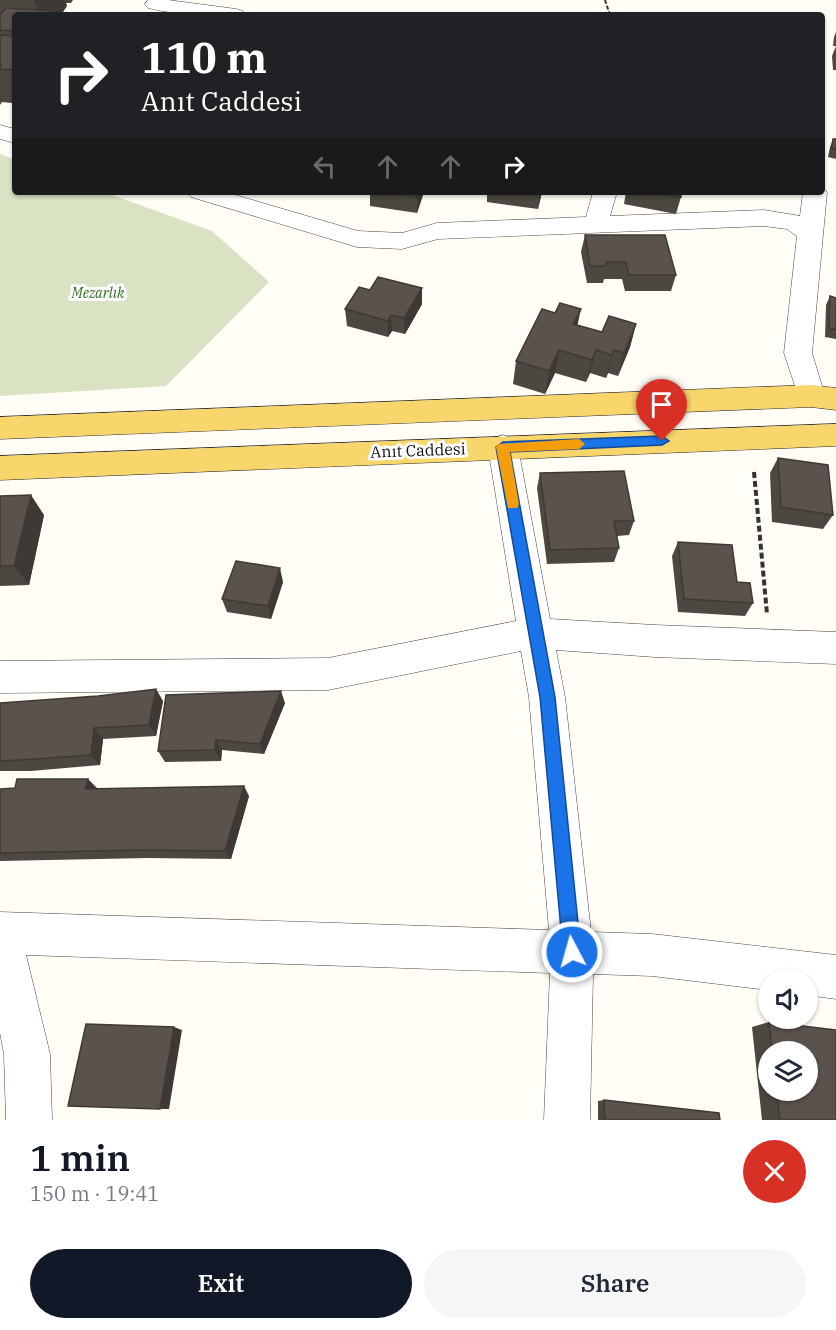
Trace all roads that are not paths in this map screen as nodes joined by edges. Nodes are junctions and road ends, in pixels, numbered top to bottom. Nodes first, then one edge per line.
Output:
1 (153, 6) edge
2 (208, 12) edge
3 (210, 195) edge
4 (604, 195) edge
5 (815, 195) edge
6 (596, 225) junction
7 (810, 233) junction
8 (823, 397) edge
9 (0, 428) edge
10 (836, 435) edge
11 (503, 447) junction
12 (0, 468) edge
13 (536, 633) junction
14 (836, 648) edge
15 (0, 677) edge
16 (0, 933) edge
17 (572, 952) junction
18 (836, 977) edge
19 (29, 1120) edge
20 (567, 1120) edge

1 - 2 street
3 - 6 street
4 - 6 street
5 - 7 street
6 - 7 street
7 - 8 street
8 - 9 main road
10 - 11 main road, Anıt Caddesi
11 - 12 main road, Anıt Caddesi
11 - 13 street
13 - 14 street
13 - 15 street
13 - 17 street
16 - 17 street
16 - 19 street
17 - 18 street
17 - 20 street

